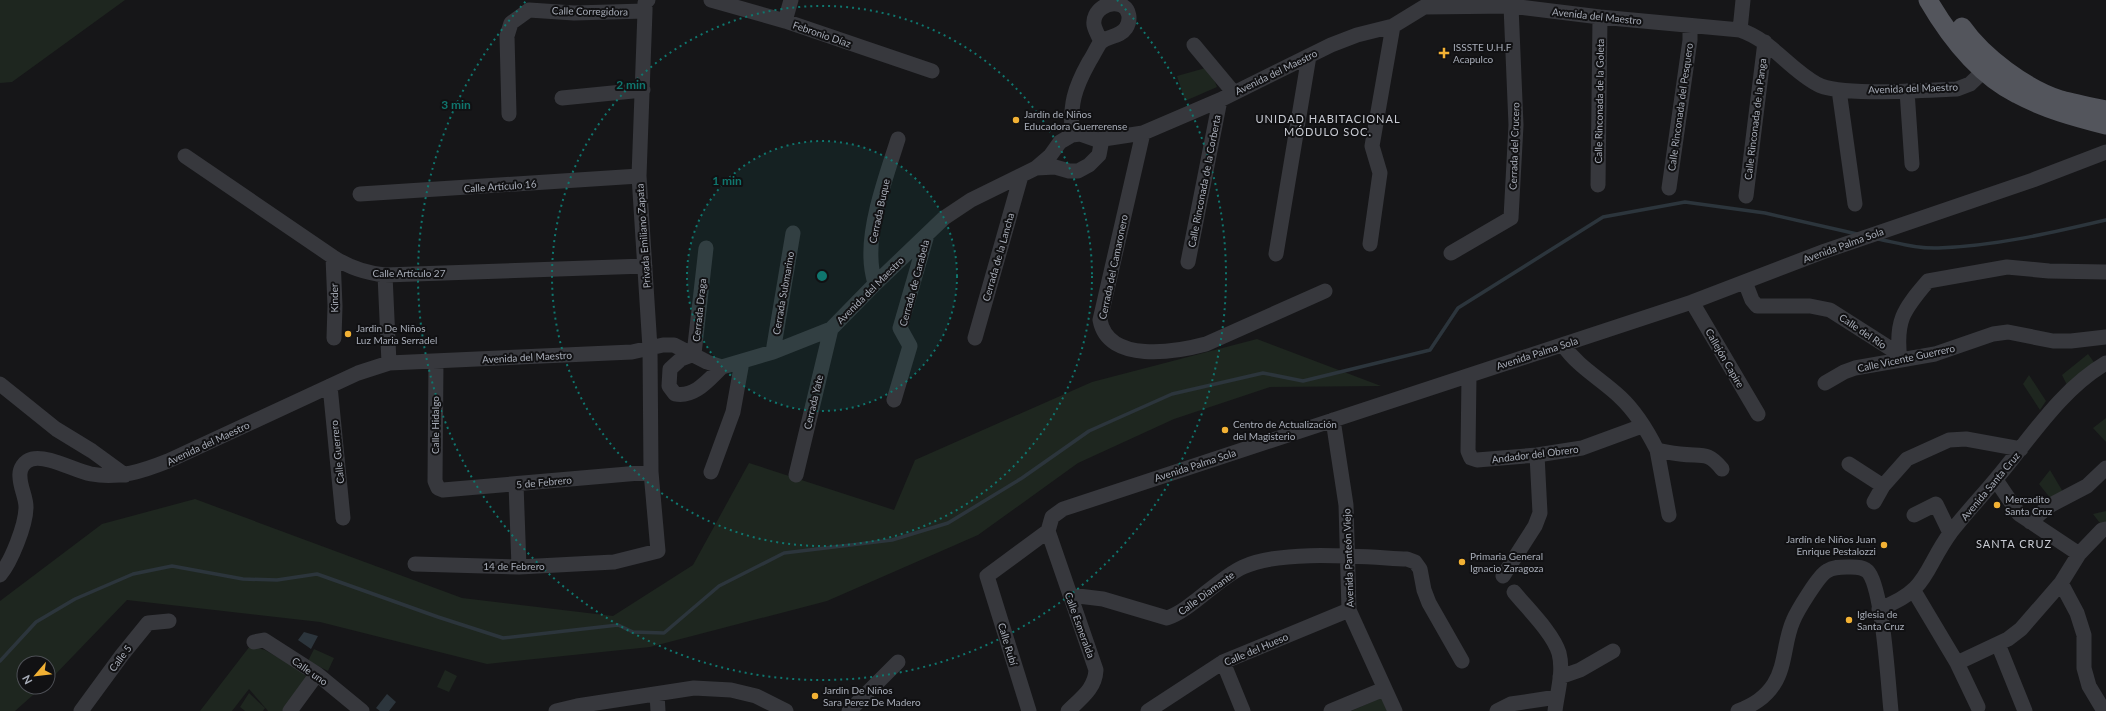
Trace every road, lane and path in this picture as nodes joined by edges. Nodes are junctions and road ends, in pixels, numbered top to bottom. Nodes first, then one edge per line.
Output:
1 (710, 0) edge
2 (791, 0) edge
3 (1744, 0) edge
4 (1928, 0) edge
5 (1943, 0) edge
6 (1449, 3) edge
7 (530, 5) edge
8 (646, 6) edge
9 (1511, 6) junction
10 (1600, 17) junction
11 (785, 21) junction
12 (1393, 26) junction
13 (1690, 26) junction
14 (1740, 30) junction
15 (1101, 42) dead end
16 (1765, 42) junction
17 (1194, 45) dead end
18 (1309, 56) junction
19 (1989, 66) junction
20 (932, 71) dead end
21 (643, 90) junction
22 (1839, 90) junction
23 (1907, 91) junction
24 (1234, 93) junction
25 (562, 98) dead end
26 (1220, 100) junction
27 (2106, 110) edge
28 (510, 114) dead end
29 (2106, 125) edge
30 (1143, 132) junction
31 (1072, 135) junction
32 (898, 139) dead end
33 (1102, 139) junction
34 (2106, 152) edge
35 (185, 156) dead end
36 (1912, 164) dead end
37 (1036, 168) junction
38 (639, 176) junction
39 (1021, 176) junction
40 (1598, 185) dead end
41 (1669, 188) dead end
42 (360, 194) dead end
43 (1746, 196) dead end
44 (1854, 204) dead end
45 (793, 233) dead end
46 (928, 233) junction
47 (1370, 244) dead end
48 (706, 248) dead end
49 (1451, 253) dead end
50 (1276, 254) dead end
51 (333, 257) junction
52 (1188, 262) dead end
53 (645, 266) junction
54 (2105, 272) edge
55 (385, 275) junction
56 (1745, 282) junction
57 (875, 284) junction
58 (1325, 291) dead end
59 (1692, 302) junction
60 (831, 329) junction
61 (2106, 337) edge
62 (334, 338) dead end
63 (976, 338) dead end
64 (1563, 345) junction
65 (650, 348) junction
66 (773, 352) junction
67 (694, 354) junction
68 (1899, 357) junction
69 (436, 362) junction
70 (742, 362) junction
71 (2106, 362) edge
72 (389, 363) junction
73 (722, 366) junction
74 (1469, 376) junction
75 (1825, 383) dead end
76 (0, 384) edge
77 (330, 386) junction
78 (894, 400) dead end
79 (1758, 414) dead end
80 (1333, 420) junction
81 (1642, 426) junction
82 (2021, 449) junction
83 (1657, 450) junction
84 (1537, 455) junction
85 (1849, 464) dead end
86 (2106, 468) edge
87 (1722, 469) dead end
88 (651, 472) junction
89 (711, 472) dead end
90 (125, 475) junction
91 (796, 475) dead end
92 (1996, 480) junction
93 (516, 484) junction
94 (1883, 486) junction
95 (438, 488) joint
96 (1874, 502) dead end
97 (1669, 515) dead end
98 (1914, 515) dead end
99 (343, 518) dead end
100 (2030, 522) junction
101 (2106, 529) edge
102 (1048, 531) junction
103 (1950, 533) junction
104 (2079, 554) junction
105 (1347, 557) junction
106 (415, 564) dead end
107 (519, 567) junction
108 (0, 575) edge
109 (987, 576) joint
110 (1503, 576) dead end
111 (2061, 583) junction
112 (1914, 591) junction
113 (1514, 592) dead end
114 (1070, 596) junction
115 (1879, 609) junction
116 (1349, 610) junction
117 (169, 621) dead end
118 (254, 642) dead end
119 (1998, 644) junction
120 (1613, 651) dead end
121 (1462, 661) dead end
122 (898, 662) dead end
123 (1223, 662) junction
124 (1957, 663) junction
125 (317, 674) junction
126 (1560, 677) junction
127 (1384, 688) junction
128 (657, 694) junction
129 (1556, 704) edge
130 (1978, 707) dead end
131 (1745, 710) edge
132 (82, 711) edge
133 (290, 711) edge
134 (362, 711) edge
135 (556, 711) edge
136 (658, 711) edge
137 (786, 711) edge
138 (849, 711) edge
139 (1029, 711) edge
140 (1068, 711) edge
141 (1148, 711) edge
142 (1243, 711) edge
143 (1331, 711) edge
144 (1395, 711) edge
145 (1497, 711) edge
146 (1891, 711) edge
147 (2025, 711) edge
148 (2104, 711) edge

1 - 11 street, Febronio Díaz
2 - 11 street
3 - 14 street
4 - 19 main road
5 - 19 main road
6 - 9 street, Avenida del Maestro
6 - 12 street, Avenida del Maestro
7 - 8 street, Calle Corregidora
7 - 28 street, Calle Corregidora
8 - 21 street, Privada Emiliano Zapata
9 - 10 street, Avenida del Maestro
9 - 49 street, Cerrada del Crucero
10 - 13 street, Avenida del Maestro
10 - 40 street, Calle Rinconada de la Goleta
11 - 20 street, Febronio Díaz
12 - 18 street, Avenida del Maestro
12 - 47 street
13 - 14 street, Avenida del Maestro
13 - 41 street, Calle Rinconada del Pesquero
14 - 16 street, Avenida del Maestro
15 - 31 street
16 - 22 street, Avenida del Maestro
16 - 43 street, Calle Rinconada de la Panga
17 - 24 street
18 - 24 street, Avenida del Maestro
18 - 50 street
19 - 23 street, Avenida del Maestro
19 - 27 main road
19 - 29 main road
21 - 25 street
21 - 38 street, Privada Emiliano Zapata
22 - 23 street, Avenida del Maestro
22 - 44 street
23 - 36 street
24 - 26 street, Avenida del Maestro
26 - 30 street, Avenida del Maestro
26 - 52 street, Calle Rinconada de la Corberta
30 - 33 street, Avenida del Maestro
30 - 58 street, Cerrada del Camaronero
31 - 33 street, Avenida del Maestro
31 - 37 street, Avenida del Maestro
32 - 57 street, Cerrada Buque
33 - 37 street, Avenida del Maestro
34 - 56 street, Avenida Palma Sola
35 - 51 street, Calle Artículo 27
37 - 39 street, Avenida del Maestro
38 - 42 street, Calle Artículo 16
38 - 53 street, Privada Emiliano Zapata
39 - 46 street, Avenida del Maestro
39 - 63 street, Cerrada de la Lancha
45 - 66 street, Cerrada Submarino
46 - 57 street, Avenida del Maestro
46 - 78 street, Cerrada de Carabela
48 - 67 street, Cerrada Draga
51 - 55 street, Calle Artículo 27
51 - 62 street, Kinder
53 - 55 street, Calle Artículo 27
53 - 65 street, Privada Emiliano Zapata
54 - 68 street
55 - 72 street
56 - 59 street, Avenida Palma Sola
56 - 68 street, Calle del Río
57 - 60 street, Avenida del Maestro
59 - 64 street, Avenida Palma Sola
59 - 79 street, Callejón Capire
60 - 66 street, Avenida del Maestro
60 - 91 street, Cerrada Yate
61 - 68 street, Calle Vicente Guerrero
64 - 74 street, Avenida Palma Sola
64 - 81 street
65 - 67 street, Avenida del Maestro
65 - 69 street, Avenida del Maestro
65 - 88 street, Privada Emiliano Zapata
66 - 70 street, Avenida del Maestro
67 - 73 street, Avenida del Maestro
67 - 73 street, Cerrada Draga
68 - 75 street, Calle Vicente Guerrero
69 - 72 street, Avenida del Maestro
69 - 95 street, Calle Hidalgo
70 - 73 street, Avenida del Maestro
70 - 89 street
71 - 82 street, Avenida Santa Cruz
72 - 77 street, Avenida del Maestro
74 - 80 street, Avenida Palma Sola
74 - 84 street, Andador del Obrero
76 - 90 street
77 - 90 street, Avenida del Maestro
77 - 99 street, Calle Guerrero
80 - 102 street, Avenida Palma Sola
80 - 105 street, Avenida Panteón Viejo
81 - 83 street
81 - 84 street, Andador del Obrero
82 - 92 street, Avenida Santa Cruz
82 - 94 street
83 - 87 street
83 - 97 street
84 - 110 street
85 - 94 street
86 - 100 street
88 - 93 street, 5 de Febrero
88 - 107 street, 14 de Febrero
90 - 108 street, Avenida del Maestro
92 - 100 street
92 - 103 street, Avenida Santa Cruz
93 - 95 street, 5 de Febrero
93 - 107 street
94 - 96 street
98 - 103 street
100 - 104 street
101 - 104 street
102 - 109 street, Avenida Palma Sola
102 - 114 street, Calle Esmeralda
103 - 112 street, Avenida Santa Cruz
104 - 111 street
105 - 114 street, Calle Diamante
105 - 116 street, Avenida Panteón Viejo
105 - 121 street, Calle Diamante
106 - 107 street, 14 de Febrero
109 - 139 street, Calle Rubí
111 - 119 street
111 - 148 street
112 - 115 street, Avenida Santa Cruz
112 - 124 street
113 - 126 street
114 - 140 street, Calle Esmeralda
115 - 131 street
115 - 146 street
116 - 123 street, Calle del Hueso
116 - 127 street, Avenida Panteón Viejo
117 - 132 street, Calle 5
118 - 125 street, Calle uno
119 - 124 street
119 - 147 street
120 - 126 street
122 - 138 street
123 - 141 street, Calle del Hueso
123 - 142 street
124 - 130 street
125 - 133 street
125 - 134 street, Calle uno
126 - 129 street
127 - 143 street
127 - 144 street, Avenida Panteón Viejo
128 - 135 street
128 - 136 street
128 - 137 street
129 - 145 street

